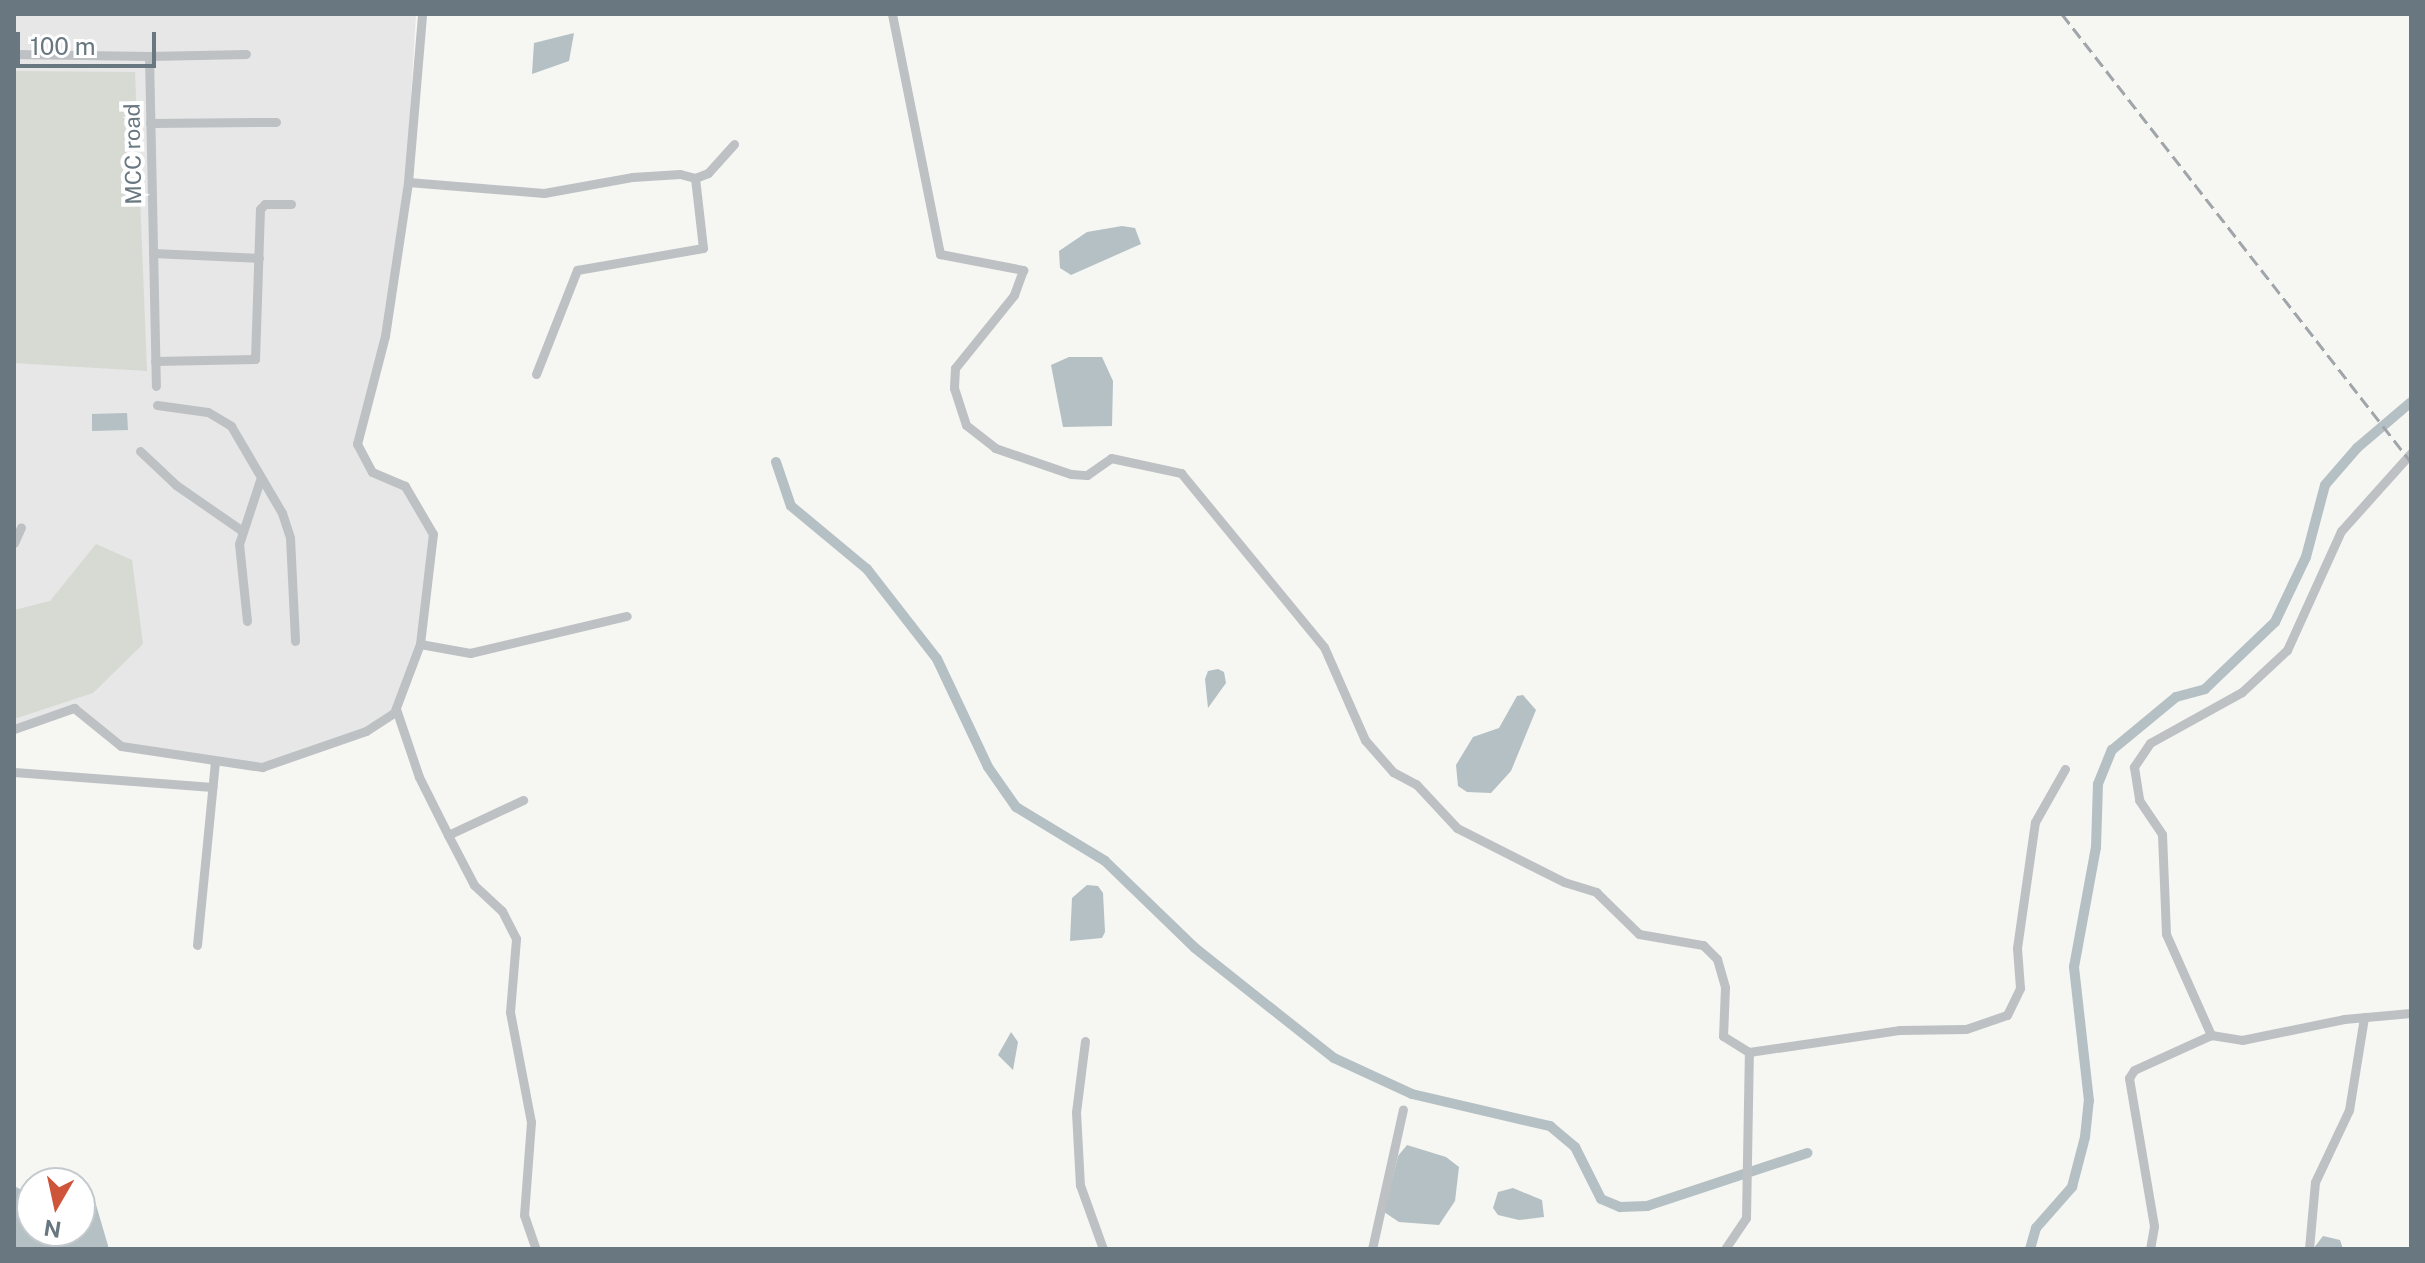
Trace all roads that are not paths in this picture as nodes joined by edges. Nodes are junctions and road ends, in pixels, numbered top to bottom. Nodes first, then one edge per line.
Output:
1 (422, 14) edge
2 (892, 14) edge
3 (14, 54) edge
4 (246, 54) dead end
5 (149, 56) junction
6 (276, 122) dead end
7 (150, 123) junction
8 (734, 144) dead end
9 (695, 178) junction
10 (408, 182) junction
11 (291, 204) dead end
12 (153, 253) junction
13 (259, 258) junction
14 (155, 361) junction
15 (536, 374) dead end
16 (156, 386) dead end
17 (157, 405) dead end
18 (140, 451) dead end
19 (2411, 453) edge
20 (260, 480) junction
21 (21, 527) dead end
22 (241, 530) junction
23 (14, 543) edge
24 (627, 616) dead end
25 (247, 621) dead end
26 (295, 641) dead end
27 (420, 644) junction
28 (396, 709) junction
29 (14, 729) edge
30 (215, 761) junction
31 (2065, 769) dead end
32 (14, 772) edge
33 (212, 787) junction
34 (523, 800) dead end
35 (448, 835) junction
36 (197, 945) dead end
37 (2411, 1013) edge
38 (2364, 1017) junction
39 (2211, 1035) junction
40 (1085, 1041) dead end
41 (1749, 1052) junction
42 (1403, 1109) dead end
43 (536, 1249) edge
44 (1103, 1249) edge
45 (1372, 1249) edge
46 (1725, 1249) edge
47 (2150, 1249) edge
48 (2309, 1249) edge

1 - 10 street
2 - 41 street
3 - 5 street
4 - 5 street
5 - 7 street, MCC road
6 - 7 street
7 - 12 street, MCC road
8 - 9 street
9 - 10 street
9 - 15 street
10 - 27 street
11 - 13 street
12 - 13 street
12 - 14 street, MCC road
13 - 14 street
14 - 16 street, MCC road
17 - 20 street
18 - 22 street
19 - 39 street
20 - 22 street
20 - 26 street
21 - 23 street
22 - 25 street
24 - 27 street
27 - 28 street
28 - 30 street
28 - 35 street
29 - 30 street
30 - 33 street
31 - 41 street
32 - 33 street
33 - 36 street
34 - 35 street
35 - 43 street
37 - 38 street
38 - 39 street
38 - 48 street
39 - 47 street
40 - 44 street
41 - 46 street
42 - 45 street

